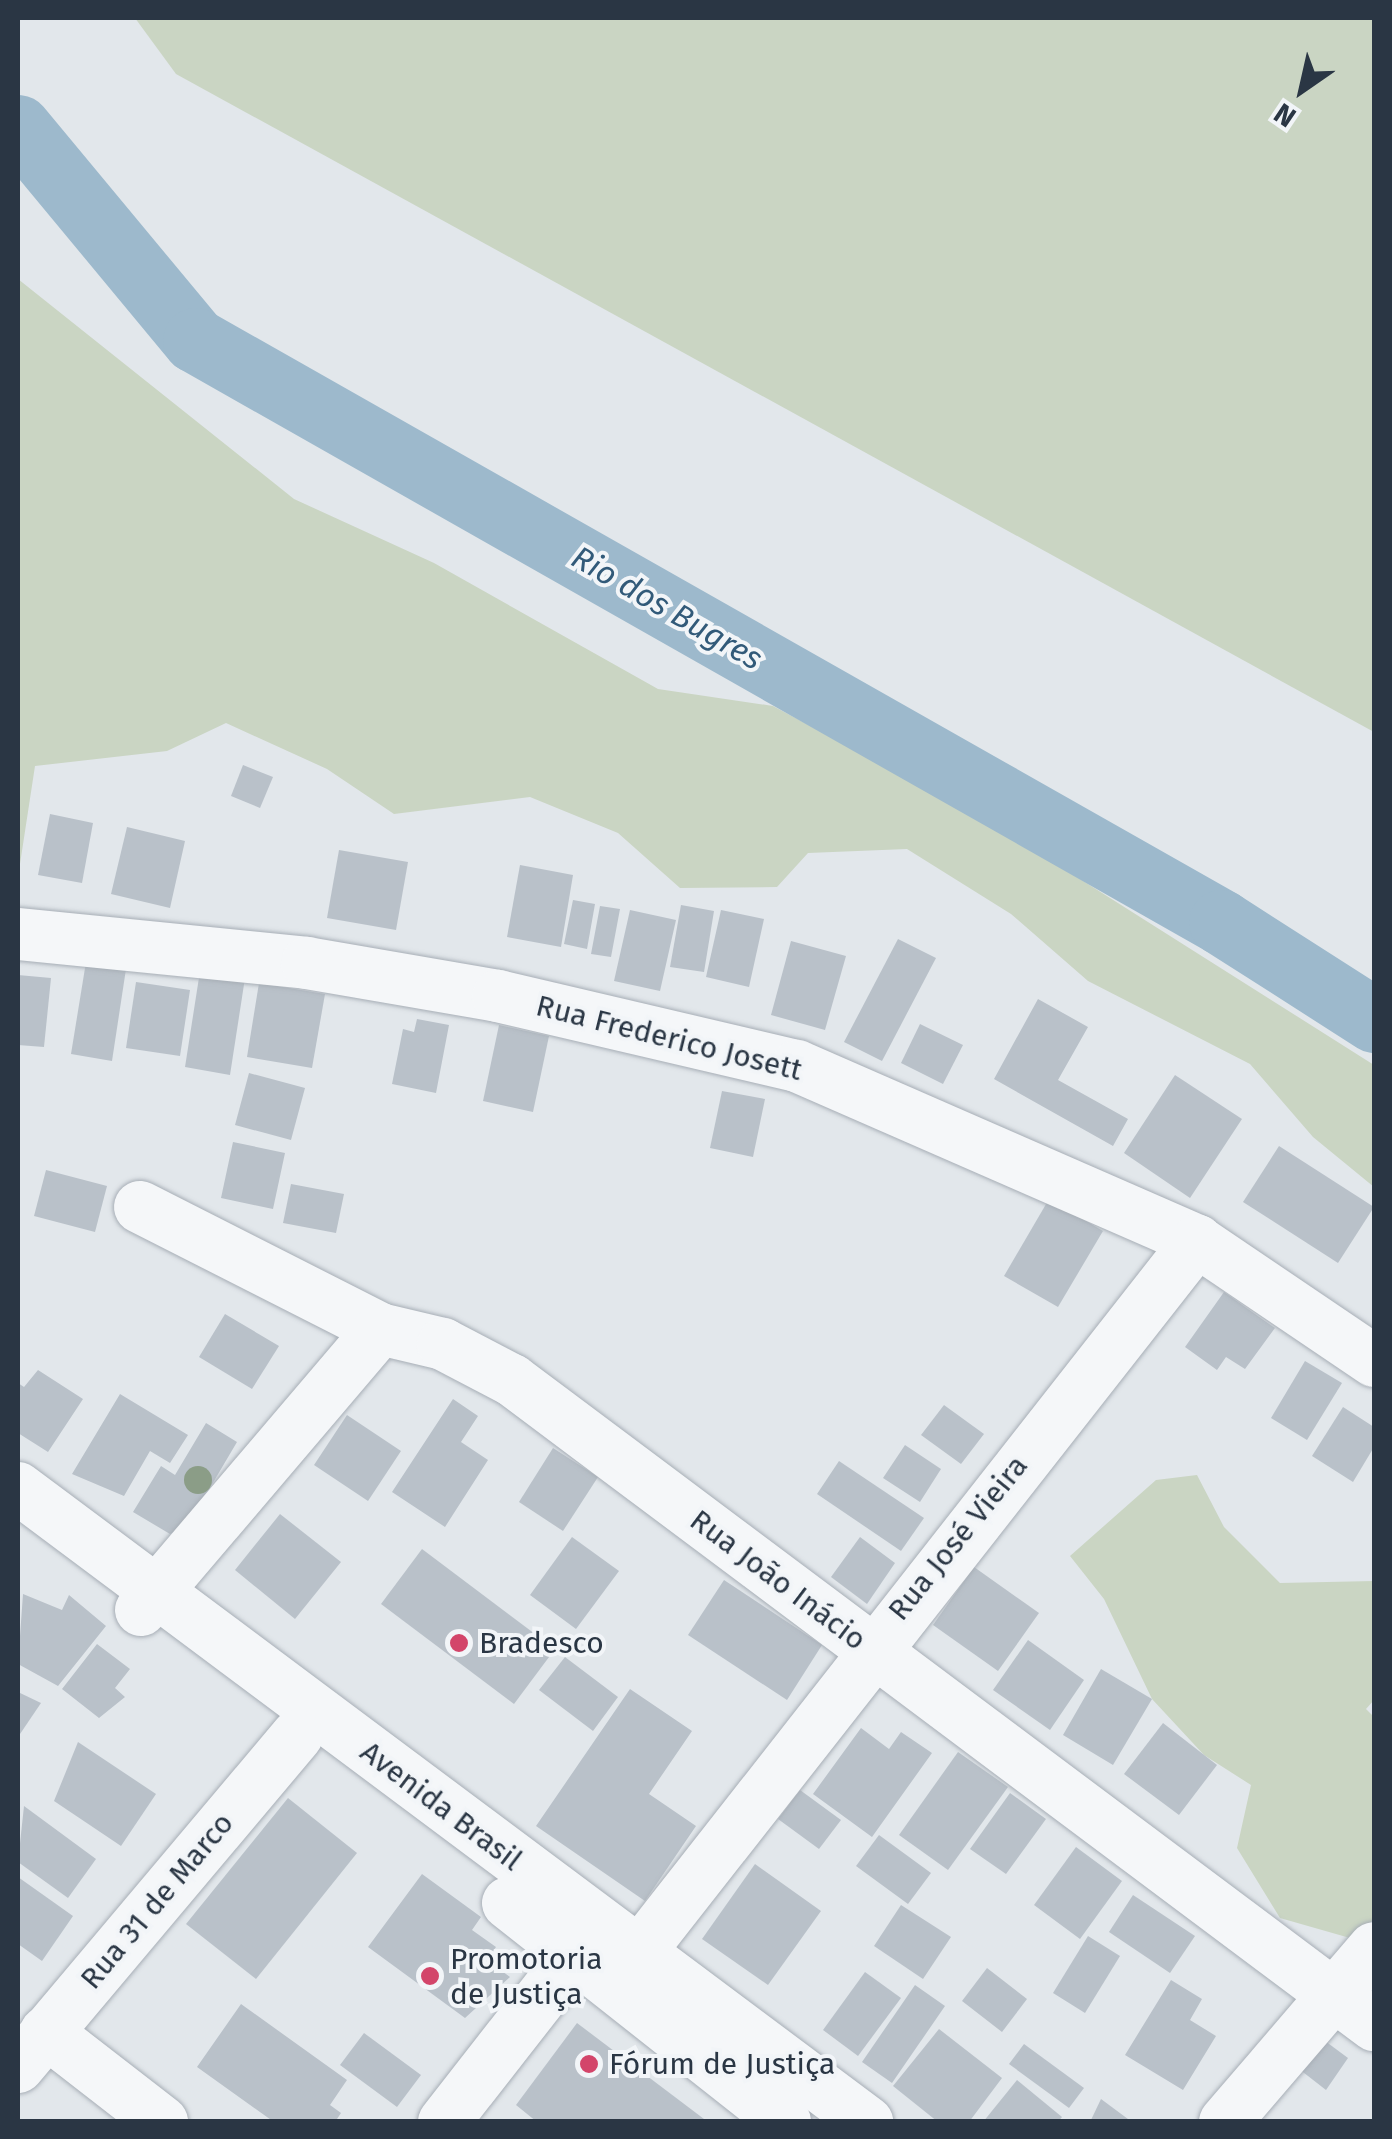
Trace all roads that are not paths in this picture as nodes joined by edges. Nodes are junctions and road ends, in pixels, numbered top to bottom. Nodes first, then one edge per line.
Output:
1 (18, 934) edge
2 (140, 1207) dead end
3 (1198, 1242) junction
4 (380, 1329) junction
5 (1374, 1361) edge
6 (18, 1488) edge
7 (18, 1522) edge
8 (149, 1599) junction
9 (869, 1649) junction
10 (297, 1736) junction
11 (1374, 1948) edge
12 (607, 1954) junction
13 (1354, 2011) edge
14 (32, 2049) edge
15 (778, 2120) edge
16 (162, 2122) edge
17 (444, 2122) edge
18 (867, 2122) edge
19 (1225, 2122) edge

1 - 3 street, Rua Frederico Josett
2 - 4 street, Rua João Inácio
3 - 5 street, Rua Frederico Josett
3 - 9 street, Rua José Vieira
4 - 8 street
4 - 9 street, Rua João Inácio
6 - 8 street, Avenida Brasil
7 - 8 street, Avenida Brasil
8 - 10 street, Avenida Brasil
8 - 12 street, Avenida Brasil
9 - 12 street, Rua José Vieira
9 - 13 street, Rua João Inácio
10 - 12 street, Avenida Brasil
10 - 14 street, Rua 31 de Marco
11 - 13 street
12 - 15 street, Avenida Brasil
12 - 17 street, Rua José Vieira
12 - 18 street, Avenida Brasil
13 - 19 street
14 - 16 street

